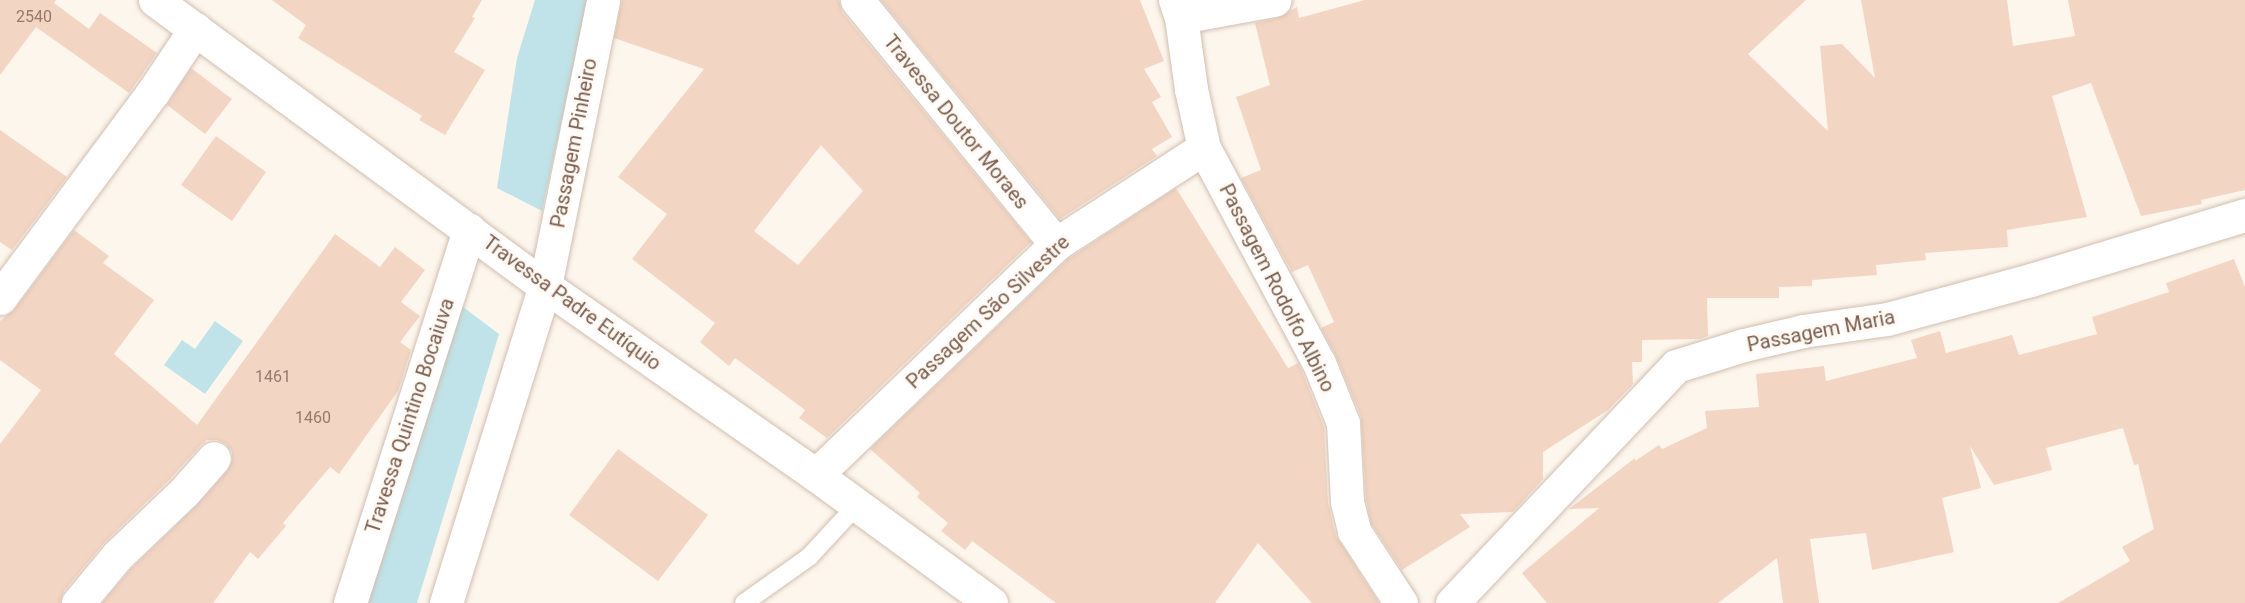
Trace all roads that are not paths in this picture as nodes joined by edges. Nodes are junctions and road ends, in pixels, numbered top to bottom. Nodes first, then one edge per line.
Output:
1 (155, 0) edge
2 (603, 0) edge
3 (857, 0) edge
4 (1274, 0) edge
5 (1178, 9) edge
6 (195, 29) junction
7 (1204, 148) junction
8 (2245, 215) edge
9 (469, 229) junction
10 (1056, 244) junction
11 (545, 286) junction
12 (0, 298) edge
13 (214, 458) dead end
14 (816, 475) junction
15 (858, 505) junction
16 (78, 603) edge
17 (350, 603) edge
18 (446, 603) edge
19 (744, 603) edge
20 (991, 603) edge
21 (1401, 603) edge
22 (1452, 603) edge

1 - 6 street, Travessa Padre Eutíquio
2 - 11 street, Passagem Pinheiro
3 - 10 street, Travessa Doutor Moraes
4 - 5 street
5 - 7 street, Passagem Rodolfo Albino
6 - 9 street, Travessa Padre Eutíquio
6 - 12 street
7 - 10 street, Passagem São Silvestre
7 - 21 street, Passagem Rodolfo Albino
8 - 22 street, Passagem Maria
9 - 11 street, Travessa Padre Eutíquio
9 - 17 street, Travessa Quintino Bocaiuva
10 - 14 street, Passagem São Silvestre
11 - 14 street, Travessa Padre Eutíquio
11 - 18 street
13 - 16 street
14 - 15 street, Travessa Padre Eutíquio
15 - 19 lane
15 - 20 street, Travessa Padre Eutíquio

